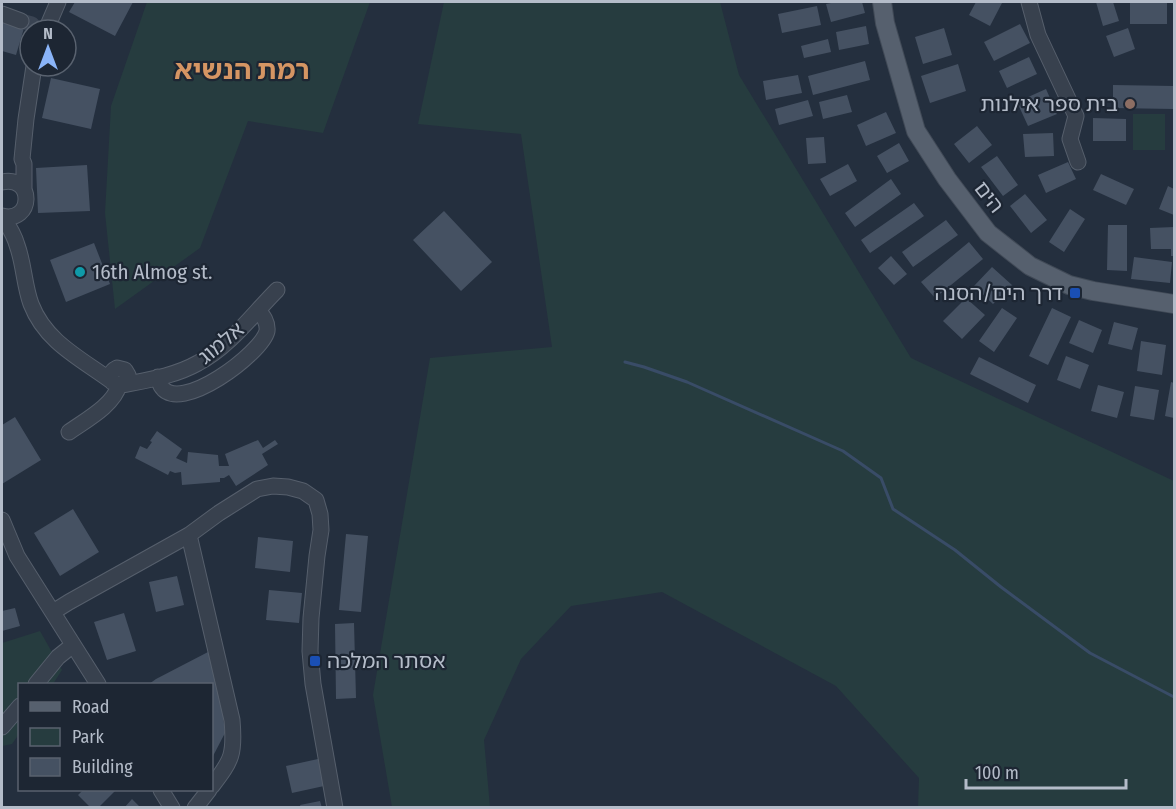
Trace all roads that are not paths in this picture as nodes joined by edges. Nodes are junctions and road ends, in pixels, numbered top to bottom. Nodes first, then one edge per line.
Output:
1 (58, 2) edge
2 (882, 2) edge
3 (1029, 2) edge
4 (2, 14) edge
5 (51, 18) edge
6 (2, 19) edge
7 (32, 78) edge
8 (22, 159) junction
9 (1078, 162) dead end
10 (3, 182) edge
11 (24, 190) junction
12 (23, 210) junction
13 (2, 216) edge
14 (18, 246) junction
15 (277, 290) dead end
16 (1174, 304) edge
17 (258, 310) junction
18 (119, 378) junction
19 (156, 378) junction
20 (69, 432) dead end
21 (2, 520) edge
22 (189, 535) junction
23 (2, 539) edge
24 (17, 556) junction
25 (53, 612) junction
26 (73, 645) junction
27 (37, 683) edge
28 (97, 683) edge
29 (18, 708) edge
30 (2, 727) edge
31 (213, 784) edge
32 (162, 791) edge
33 (208, 791) edge
34 (172, 807) edge
35 (195, 807) edge
36 (335, 807) edge

1 - 5 street
2 - 16 main road, הים
3 - 9 street
4 - 6 street
7 - 8 street
8 - 10 street
8 - 11 street
10 - 11 street
11 - 12 street, אלמוג
12 - 13 street
12 - 14 street, אלמוג
13 - 14 street, אלמוג
14 - 18 street, אלמוג
15 - 17 street, אלמוג
17 - 19 street, אלמוג
17 - 19 street
18 - 19 street, אלמוג
18 - 20 street
21 - 24 street
22 - 25 street
22 - 31 street
22 - 36 street
23 - 24 street
24 - 25 street
25 - 26 street
26 - 27 street
26 - 28 street
29 - 30 street
32 - 34 street
33 - 35 street

